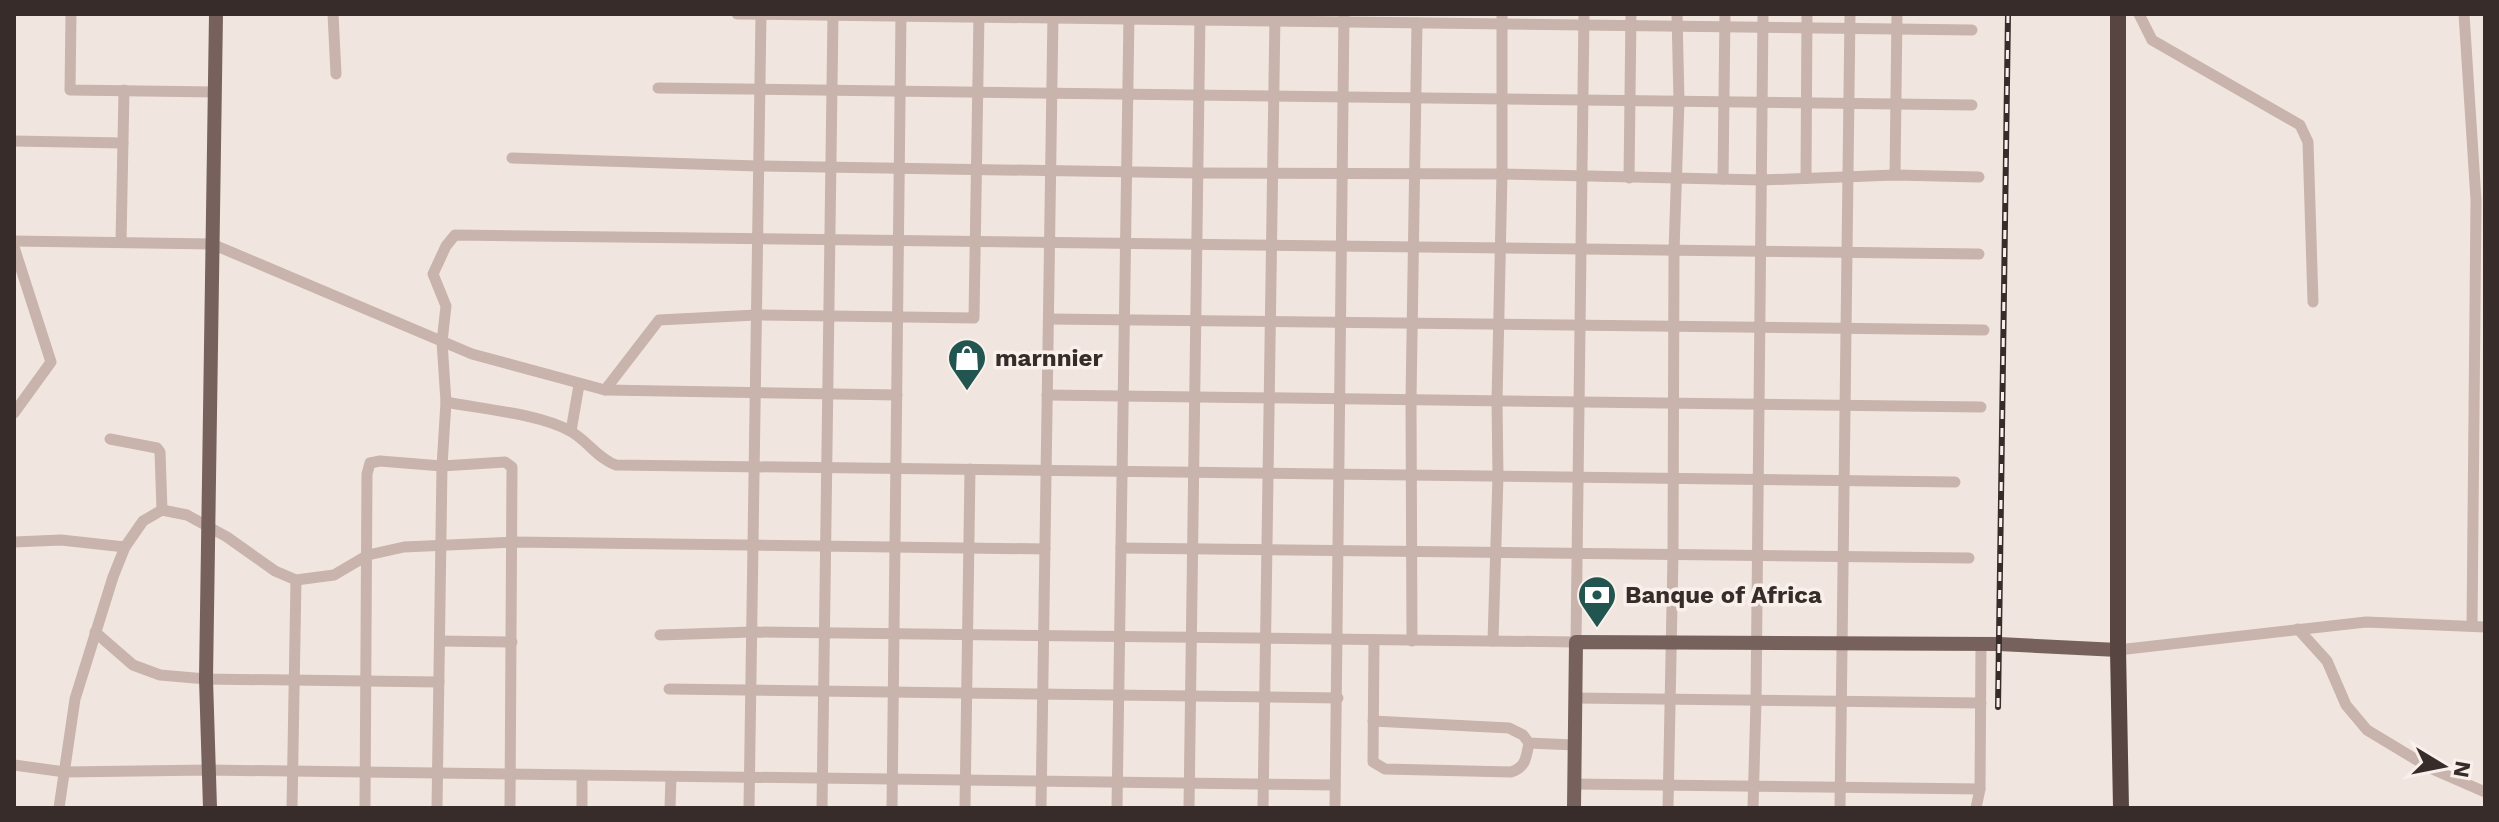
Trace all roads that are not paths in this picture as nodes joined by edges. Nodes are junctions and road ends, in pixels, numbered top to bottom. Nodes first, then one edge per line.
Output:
1 (71, 14) edge
2 (216, 14) edge
3 (333, 14) edge
4 (737, 14) edge
5 (761, 14) edge
6 (1763, 14) edge
7 (1807, 14) edge
8 (1850, 14) edge
9 (1897, 14) edge
10 (2118, 14) edge
11 (2139, 14) edge
12 (2464, 14) edge
13 (833, 15) edge
14 (901, 15) edge
15 (979, 16) edge
16 (1053, 16) edge
17 (1129, 16) edge
18 (1200, 17) edge
19 (1274, 17) edge
20 (1344, 18) edge
21 (1502, 19) edge
22 (1584, 19) edge
23 (1631, 20) edge
24 (1677, 20) edge
25 (1724, 20) edge
26 (1417, 23) junction
27 (1762, 27) junction
28 (1806, 27) junction
29 (1850, 28) junction
30 (1897, 29) junction
31 (1972, 30) dead end
32 (336, 74) dead end
33 (658, 88) dead end
34 (759, 89) junction
35 (124, 90) junction
36 (832, 90) junction
37 (900, 91) junction
38 (215, 92) junction
39 (977, 92) junction
40 (1052, 93) junction
41 (1128, 94) junction
42 (1199, 95) junction
43 (1273, 96) junction
44 (1343, 97) junction
45 (1416, 98) junction
46 (1501, 99) junction
47 (1583, 100) junction
48 (1630, 100) junction
49 (1679, 101) junction
50 (1723, 102) junction
51 (1761, 102) junction
52 (1805, 103) junction
53 (1849, 103) junction
54 (1896, 104) junction
55 (1972, 105) dead end
56 (14, 141) edge
57 (123, 143) junction
58 (512, 158) dead end
59 (757, 166) junction
60 (831, 167) junction
61 (899, 168) junction
62 (977, 169) junction
63 (1052, 170) junction
64 (1126, 172) junction
65 (1197, 173) junction
66 (1273, 173) junction
67 (1416, 174) junction
68 (1502, 174) junction
69 (1343, 175) junction
70 (1895, 175) junction
71 (1581, 177) junction
72 (1979, 177) dead end
73 (1629, 178) junction
74 (1676, 178) junction
75 (1806, 178) junction
76 (1723, 179) junction
77 (1850, 179) junction
78 (1762, 180) junction
79 (757, 238) junction
80 (830, 240) junction
81 (898, 240) junction
82 (975, 241) junction
83 (121, 242) junction
84 (1050, 242) junction
85 (1126, 243) junction
86 (14, 244) edge
87 (212, 244) junction
88 (1197, 244) junction
89 (1271, 245) junction
90 (1344, 246) junction
91 (1415, 247) junction
92 (1499, 248) junction
93 (1581, 249) junction
94 (1674, 251) junction
95 (1760, 251) junction
96 (1847, 252) junction
97 (1979, 254) dead end
98 (2313, 302) dead end
99 (756, 315) junction
100 (829, 316) junction
101 (897, 317) junction
102 (1049, 319) junction
103 (1125, 319) junction
104 (1197, 320) junction
105 (1270, 321) junction
106 (1341, 322) junction
107 (1412, 323) junction
108 (1498, 324) junction
109 (1580, 325) junction
110 (1674, 326) junction
111 (1761, 328) junction
112 (1846, 328) junction
113 (1984, 330) dead end
114 (442, 342) junction
115 (579, 385) junction
116 (605, 390) junction
117 (755, 393) junction
118 (828, 394) junction
119 (897, 395) junction
120 (1047, 395) junction
121 (1123, 396) junction
122 (1195, 397) junction
123 (1269, 398) junction
124 (1340, 399) junction
125 (1411, 400) junction
126 (1497, 401) junction
127 (446, 402) junction
128 (1579, 404) junction
129 (1673, 404) junction
130 (1758, 404) junction
131 (1845, 406) junction
132 (1981, 407) dead end
133 (14, 413) edge
134 (2480, 428) edge
135 (571, 431) junction
136 (110, 439) dead end
137 (442, 466) junction
138 (754, 467) junction
139 (827, 468) junction
140 (896, 468) junction
141 (970, 469) junction
142 (1046, 470) junction
143 (1122, 471) junction
144 (1194, 472) junction
145 (1268, 473) junction
146 (1339, 474) junction
147 (1413, 476) junction
148 (1498, 476) junction
149 (1578, 477) junction
150 (1673, 479) junction
151 (1757, 479) junction
152 (1846, 480) junction
153 (1955, 482) dead end
154 (162, 510) junction
155 (209, 528) junction
156 (14, 542) edge
157 (514, 542) junction
158 (441, 544) junction
159 (753, 545) junction
160 (826, 546) junction
161 (125, 547) junction
162 (895, 547) junction
163 (969, 548) junction
164 (1121, 548) junction
165 (1045, 549) junction
166 (1193, 549) junction
167 (1268, 550) junction
168 (1338, 551) junction
169 (1413, 553) junction
170 (1495, 553) junction
171 (1577, 554) junction
172 (368, 555) junction
173 (1673, 555) junction
174 (1756, 556) junction
175 (1843, 557) junction
176 (1969, 558) dead end
177 (296, 580) junction
178 (2479, 626) edge
179 (2298, 629) junction
180 (95, 632) junction
181 (752, 632) junction
182 (824, 633) junction
183 (894, 634) junction
184 (660, 635) dead end
185 (968, 635) junction
186 (1044, 636) junction
187 (1120, 637) junction
188 (1191, 638) junction
189 (1265, 639) junction
190 (1337, 639) junction
191 (1374, 640) junction
192 (440, 641) junction
193 (1412, 641) junction
194 (1493, 641) junction
195 (512, 642) junction
196 (1576, 642) junction
197 (1672, 643) junction
198 (1755, 643) junction
199 (1842, 643) junction
200 (1981, 644) junction
201 (2118, 650) junction
202 (206, 679) junction
203 (294, 680) junction
204 (367, 681) junction
205 (439, 682) junction
206 (669, 689) dead end
207 (751, 690) junction
208 (823, 691) junction
209 (893, 692) junction
210 (967, 693) junction
211 (1043, 694) junction
212 (1119, 695) junction
213 (1192, 696) junction
214 (1265, 697) junction
215 (1338, 698) junction
216 (1575, 698) junction
217 (1669, 700) junction
218 (1756, 701) junction
219 (1843, 702) junction
220 (1981, 703) junction
221 (1373, 721) junction
222 (1529, 743) junction
223 (1574, 745) junction
224 (14, 765) edge
225 (209, 770) junction
226 (65, 772) junction
227 (293, 772) junction
228 (365, 773) junction
229 (438, 774) junction
230 (510, 775) junction
231 (582, 776) junction
232 (671, 777) junction
233 (749, 778) junction
234 (822, 779) junction
235 (892, 779) junction
236 (965, 780) junction
237 (1042, 782) junction
238 (1118, 782) junction
239 (1189, 783) junction
240 (1263, 784) junction
241 (1574, 784) junction
242 (1335, 785) junction
243 (1669, 786) junction
244 (1753, 786) junction
245 (1841, 788) junction
246 (1980, 789) junction
247 (2485, 792) edge
248 (59, 808) edge
249 (210, 808) edge
250 (292, 808) edge
251 (365, 808) edge
252 (437, 808) edge
253 (510, 808) edge
254 (582, 808) edge
255 (670, 808) edge
256 (749, 808) edge
257 (822, 808) edge
258 (892, 808) edge
259 (965, 808) edge
260 (1041, 808) edge
261 (1117, 808) edge
262 (1189, 808) edge
263 (1263, 808) edge
264 (1335, 808) edge
265 (1574, 808) edge
266 (1668, 808) edge
267 (1753, 808) edge
268 (1840, 808) edge
269 (1976, 808) edge
270 (2121, 808) edge

1 - 35 street
2 - 38 main road
3 - 32 street
4 - 5 street
5 - 13 street
5 - 34 street
6 - 27 street
7 - 28 street
8 - 29 street
9 - 30 street
10 - 201 highway
11 - 98 street
12 - 134 street
13 - 14 street
13 - 36 street
14 - 15 street
14 - 37 street
15 - 16 street
15 - 39 street
16 - 17 street
16 - 40 street
17 - 18 street
17 - 41 street
18 - 19 street
18 - 42 street
19 - 20 street
19 - 43 street
20 - 26 street
20 - 44 street
21 - 22 street
21 - 26 street
21 - 46 street
22 - 23 street
22 - 47 street
23 - 24 street
23 - 48 street
24 - 25 street
24 - 49 street
25 - 27 street
25 - 50 street
26 - 45 street
27 - 28 street
27 - 51 street
28 - 29 street
28 - 52 street
29 - 30 street
29 - 53 street
30 - 31 street
30 - 54 street
33 - 34 street
34 - 36 street
34 - 59 street
35 - 38 street
35 - 57 street
36 - 37 street
36 - 60 street
37 - 39 street
37 - 61 street
38 - 87 main road
39 - 40 street
39 - 62 street
40 - 41 street
40 - 63 street
41 - 42 street
41 - 64 street
42 - 43 street
42 - 65 street
43 - 44 street
43 - 66 street
44 - 45 street
44 - 69 street
45 - 46 street
45 - 67 street
46 - 47 street
46 - 68 street
47 - 48 street
47 - 71 street
48 - 49 street
48 - 73 street
49 - 50 street
49 - 74 street
50 - 51 street
50 - 76 street
51 - 52 street
51 - 78 street
52 - 53 street
52 - 75 street
53 - 54 street
53 - 77 street
54 - 55 street
54 - 70 street
56 - 57 street
57 - 83 street
58 - 59 street
59 - 60 street
59 - 79 street
60 - 61 street
60 - 80 street
61 - 62 street
61 - 81 street
62 - 63 street
62 - 82 street
63 - 64 street
63 - 84 street
64 - 65 street
64 - 85 street
65 - 66 street
65 - 88 street
66 - 69 street
66 - 89 street
67 - 68 street
67 - 69 street
67 - 91 street
68 - 71 street
68 - 92 street
69 - 90 street
70 - 72 street
70 - 77 street
71 - 73 street
71 - 93 street
73 - 74 street
74 - 76 street
74 - 94 street
75 - 77 street
75 - 78 street
76 - 78 street
77 - 96 street
78 - 95 street
79 - 80 street
79 - 99 street
79 - 114 street
80 - 81 street
80 - 100 street
81 - 82 street
81 - 101 street
82 - 84 street
82 - 101 street
83 - 86 street
83 - 87 street
84 - 85 street
84 - 102 street
85 - 88 street
85 - 103 street
86 - 133 street
87 - 114 street
87 - 155 main road
88 - 89 street
88 - 104 street
89 - 90 street
89 - 105 street
90 - 91 street
90 - 106 street
91 - 92 street
91 - 107 street
92 - 93 street
92 - 108 street
93 - 94 street
93 - 109 street
94 - 95 street
94 - 110 street
95 - 96 street
95 - 111 street
96 - 97 street
96 - 112 street
99 - 100 street
99 - 116 street
99 - 117 street
100 - 101 street
100 - 118 street
101 - 119 street
102 - 103 street
102 - 120 street
103 - 104 street
103 - 121 street
104 - 105 street
104 - 122 street
105 - 106 street
105 - 123 street
106 - 107 street
106 - 124 street
107 - 108 street
107 - 125 street
108 - 109 street
108 - 126 street
109 - 110 street
109 - 128 street
110 - 111 street
110 - 129 street
111 - 112 street
111 - 130 street
112 - 113 street
112 - 131 street
114 - 115 street
114 - 127 street
115 - 116 street
115 - 135 street
116 - 117 street
117 - 118 street
117 - 138 street
118 - 119 street
118 - 139 street
119 - 140 street
120 - 121 street
120 - 142 street
121 - 122 street
121 - 143 street
122 - 123 street
122 - 144 street
123 - 124 street
123 - 145 street
124 - 125 street
124 - 146 street
125 - 126 street
125 - 147 street
126 - 128 street
126 - 148 street
127 - 135 street
127 - 137 street
128 - 129 street
128 - 149 street
129 - 130 street
129 - 150 street
130 - 131 street
130 - 151 street
131 - 132 street
131 - 152 street
134 - 178 street
135 - 138 street
136 - 154 street
137 - 157 street
137 - 158 street
137 - 172 street
138 - 139 street
138 - 159 street
139 - 140 street
139 - 160 street
140 - 141 street
140 - 162 street
141 - 142 street
141 - 163 street
142 - 143 street
142 - 165 street
143 - 144 street
143 - 164 street
144 - 145 street
144 - 166 street
145 - 146 street
145 - 167 street
146 - 147 street
146 - 168 street
147 - 148 street
147 - 169 street
148 - 149 street
148 - 170 street
149 - 150 street
149 - 171 street
150 - 151 street
150 - 173 street
151 - 152 street
151 - 174 street
152 - 153 street
152 - 175 street
154 - 155 street
154 - 161 street
155 - 177 street
155 - 202 main road
156 - 161 street
157 - 158 street
157 - 159 street
157 - 195 street
158 - 172 street
158 - 192 street
159 - 160 street
159 - 181 street
160 - 162 street
160 - 182 street
161 - 180 street
162 - 163 street
162 - 183 street
163 - 165 street
163 - 185 street
164 - 166 street
164 - 187 street
165 - 186 street
166 - 167 street
166 - 188 street
167 - 168 street
167 - 189 street
168 - 169 street
168 - 190 street
169 - 170 street
169 - 193 street
170 - 171 street
170 - 194 street
171 - 173 street
171 - 196 street
172 - 177 street
172 - 204 street
173 - 174 street
173 - 197 street
174 - 175 street
174 - 198 street
175 - 176 street
175 - 199 street
177 - 203 street
178 - 179 street
179 - 201 street
179 - 247 street
180 - 202 street
180 - 226 street
181 - 182 street
181 - 184 street
181 - 207 street
182 - 183 street
182 - 208 street
183 - 185 street
183 - 209 street
185 - 186 street
185 - 210 street
186 - 187 street
186 - 211 street
187 - 188 street
187 - 212 street
188 - 189 street
188 - 213 street
189 - 190 street
189 - 214 street
190 - 191 street
190 - 215 street
191 - 193 street
191 - 221 street
192 - 195 street
192 - 205 street
193 - 194 street
194 - 196 street
195 - 230 street
196 - 197 main road
196 - 216 main road
197 - 198 main road
197 - 217 street
198 - 199 main road
198 - 218 street
199 - 200 main road
199 - 219 street
200 - 201 main road
200 - 220 street
201 - 270 highway
202 - 203 street
202 - 225 main road
203 - 204 street
203 - 227 street
204 - 205 street
204 - 228 street
205 - 229 street
206 - 207 street
207 - 208 street
207 - 233 street
208 - 209 street
208 - 234 street
209 - 210 street
209 - 235 street
210 - 211 street
210 - 236 street
211 - 212 street
211 - 237 street
212 - 213 street
212 - 238 street
213 - 214 street
213 - 239 street
214 - 215 street
214 - 240 street
215 - 242 street
216 - 217 street
216 - 223 main road
217 - 218 street
217 - 243 street
218 - 219 street
218 - 244 street
219 - 220 street
219 - 245 street
220 - 246 street
221 - 222 street
221 - 222 street
222 - 223 street
223 - 241 main road
224 - 226 street
225 - 226 street
225 - 227 street
225 - 249 main road
226 - 248 street
227 - 228 street
227 - 250 street
228 - 229 street
228 - 251 street
229 - 230 street
229 - 252 street
230 - 231 street
230 - 253 street
231 - 232 street
231 - 254 street
232 - 233 street
232 - 255 street
233 - 234 street
233 - 256 street
234 - 235 street
234 - 257 street
235 - 236 street
235 - 258 street
236 - 237 street
236 - 259 street
237 - 238 street
237 - 260 street
238 - 239 street
238 - 261 street
239 - 240 street
239 - 262 street
240 - 242 street
240 - 263 street
241 - 243 street
241 - 265 main road
242 - 264 street
243 - 244 street
243 - 266 street
244 - 245 street
244 - 267 street
245 - 246 street
245 - 268 street
246 - 269 street

